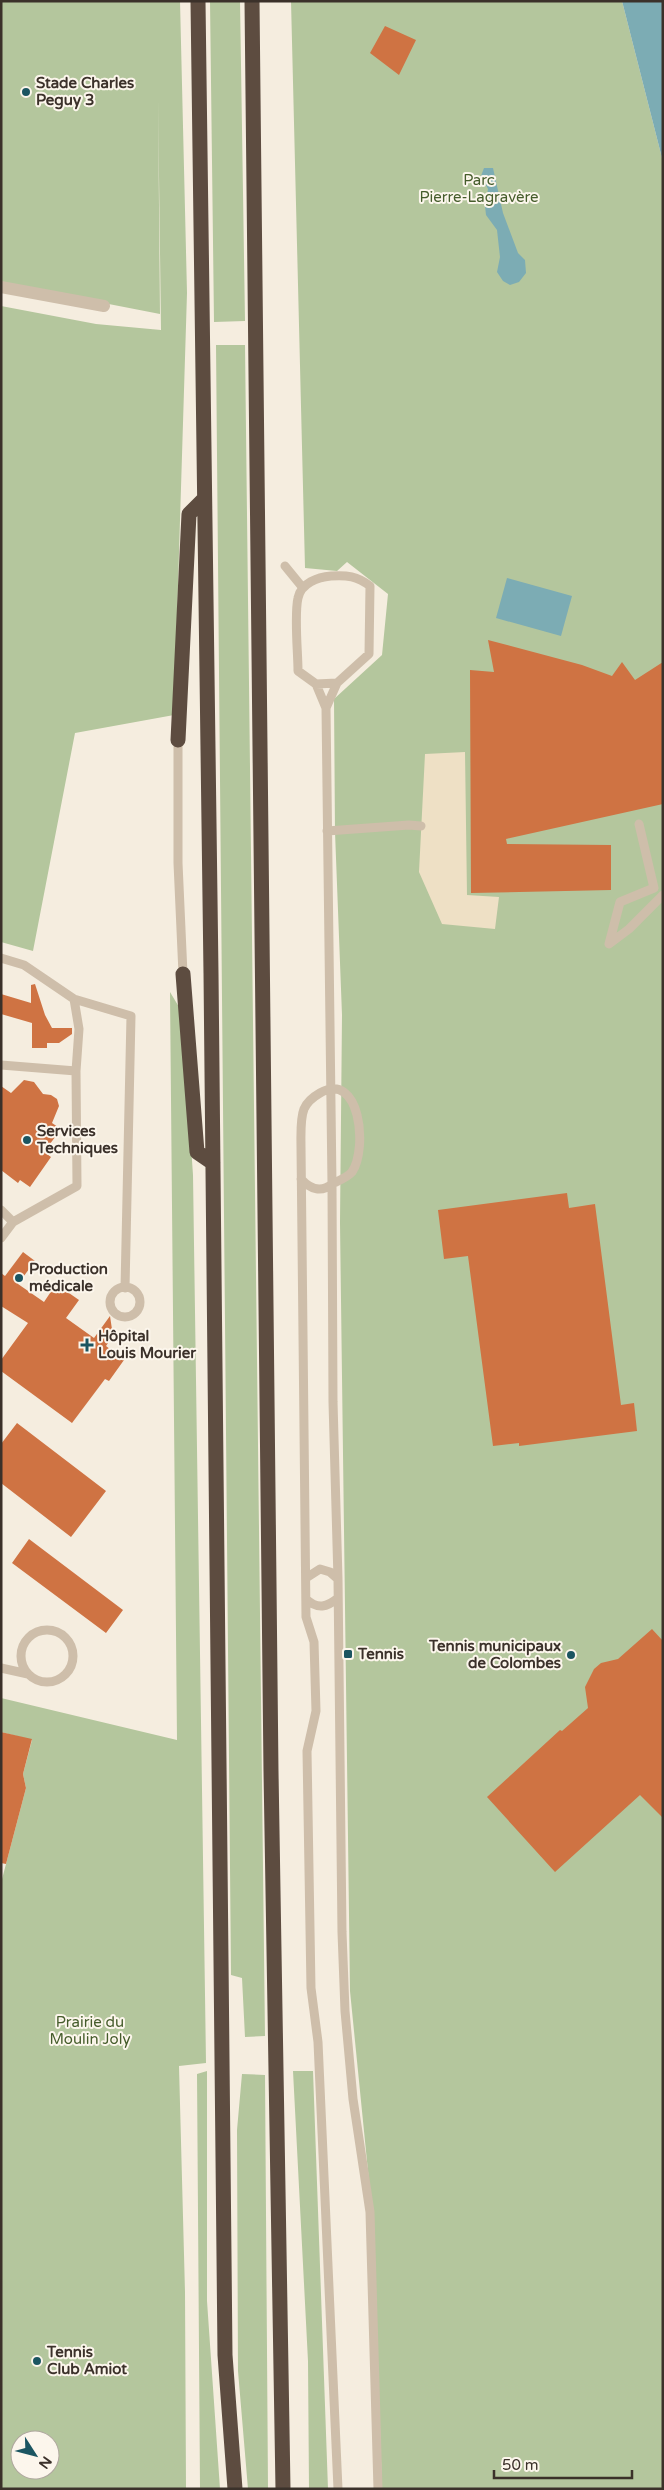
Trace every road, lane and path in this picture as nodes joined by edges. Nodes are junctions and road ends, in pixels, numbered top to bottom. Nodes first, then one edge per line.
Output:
1 (198, 1) edge
2 (252, 1) edge
3 (1, 287) edge
4 (104, 306) dead end
5 (203, 500) junction
6 (286, 566) dead end
7 (303, 588) junction
8 (316, 684) junction
9 (337, 684) junction
10 (326, 708) junction
11 (178, 740) joint
12 (639, 824) dead end
13 (421, 826) dead end
14 (327, 831) junction
15 (663, 894) edge
16 (1, 958) edge
17 (183, 974) joint
18 (74, 999) junction
19 (1, 1065) edge
20 (76, 1071) junction
21 (331, 1090) junction
22 (213, 1163) junction
23 (301, 1179) junction
24 (332, 1184) junction
25 (1, 1210) edge
26 (13, 1222) junction
27 (1, 1238) edge
28 (125, 1288) dead end
29 (306, 1578) junction
30 (338, 1579) junction
31 (338, 1598) junction
32 (306, 1599) junction
33 (1, 1668) edge
34 (28, 1674) junction
35 (235, 2489) edge
36 (283, 2489) edge
37 (338, 2489) edge
38 (378, 2489) edge

1 - 5 highway
2 - 36 highway
3 - 4 street
5 - 11 highway
5 - 22 highway
6 - 7 lane
7 - 8 lane
7 - 9 lane
8 - 9 lane
8 - 10 lane
9 - 10 lane
10 - 14 lane
11 - 17 lane
12 - 15 lane
13 - 14 lane
14 - 21 lane
16 - 18 lane
17 - 22 highway
18 - 20 lane
18 - 28 lane
19 - 20 lane
20 - 26 lane
21 - 23 lane
21 - 24 lane
21 - 24 lane
22 - 35 highway
23 - 24 lane
23 - 29 lane
24 - 30 lane
25 - 26 lane
26 - 27 lane
29 - 30 lane
29 - 32 lane
30 - 31 lane
31 - 32 lane
31 - 38 lane
32 - 37 lane
33 - 34 lane
34 - 34 lane

